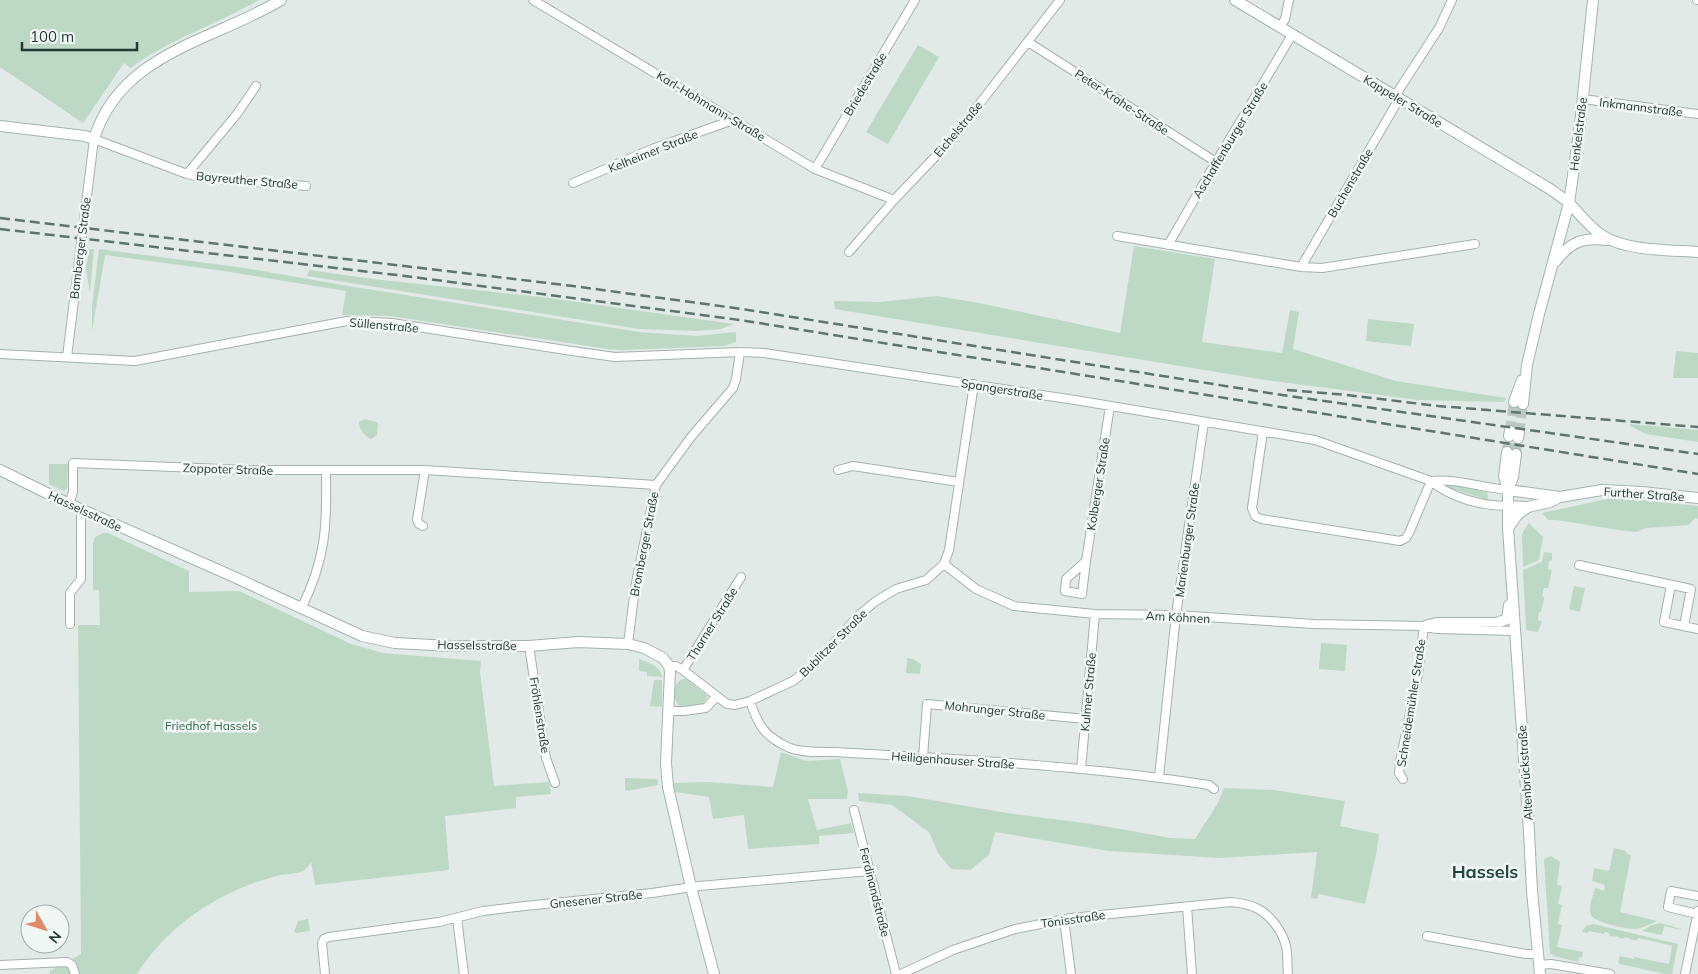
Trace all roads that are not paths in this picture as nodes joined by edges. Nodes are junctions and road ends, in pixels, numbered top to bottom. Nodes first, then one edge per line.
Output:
1 (281, 0) edge
2 (533, 0) edge
3 (915, 0) edge
4 (1060, 0) edge
5 (1235, 0) edge
6 (1290, 0) edge
7 (1452, 0) edge
8 (1593, 0) edge
9 (1280, 27) junction
10 (1292, 35) junction
11 (1028, 42) junction
12 (256, 86) dead end
13 (1397, 98) junction
14 (1583, 99) junction
15 (1698, 114) edge
16 (733, 120) junction
17 (0, 126) edge
18 (94, 139) junction
19 (1216, 162) junction
20 (815, 169) junction
21 (188, 174) junction
22 (572, 183) dead end
23 (306, 186) dead end
24 (894, 200) junction
25 (1569, 203) junction
26 (1117, 236) dead end
27 (1612, 240) junction
28 (1475, 244) dead end
29 (1168, 245) junction
30 (849, 252) dead end
31 (1698, 252) edge
32 (1301, 266) junction
33 (1552, 266) junction
34 (740, 352) junction
35 (0, 354) edge
36 (67, 357) junction
37 (974, 384) junction
38 (1518, 403) tunnel mouth
39 (1110, 406) junction
40 (1204, 422) junction
41 (1263, 432) junction
42 (1512, 453) tunnel mouth
43 (0, 470) edge
44 (425, 470) junction
45 (838, 470) dead end
46 (326, 472) junction
47 (1431, 481) junction
48 (959, 482) junction
49 (656, 485) junction
50 (1508, 490) junction
51 (1560, 497) junction
52 (1698, 498) edge
53 (69, 504) junction
54 (1508, 506) junction
55 (1528, 507) junction
56 (81, 509) junction
57 (423, 526) dead end
58 (1508, 528) junction
59 (1086, 561) dead end
60 (944, 564) junction
61 (1579, 565) dead end
62 (741, 577) dead end
63 (1671, 585) junction
64 (1513, 592) junction
65 (301, 609) junction
66 (1095, 614) junction
67 (1176, 615) junction
68 (1499, 622) joint
69 (70, 624) dead end
70 (1424, 626) junction
71 (1684, 626) junction
72 (1698, 629) edge
73 (1516, 631) junction
74 (628, 644) junction
75 (529, 646) junction
76 (669, 666) junction
77 (683, 670) junction
78 (716, 696) junction
79 (750, 701) junction
80 (668, 711) junction
81 (1086, 719) junction
82 (923, 757) junction
83 (1081, 769) junction
84 (1159, 777) junction
85 (1403, 779) dead end
86 (555, 783) dead end
87 (1214, 789) dead end
88 (854, 810) dead end
89 (870, 872) junction
90 (691, 887) junction
91 (1698, 896) edge
92 (1187, 907) junction
93 (1698, 912) edge
94 (457, 918) junction
95 (1064, 919) junction
96 (1428, 936) dead end
97 (1538, 954) junction
98 (0, 965) edge
99 (1539, 969) edge
100 (75, 974) edge
101 (325, 974) edge
102 (464, 974) edge
103 (714, 974) edge
104 (896, 974) edge
105 (901, 974) edge
106 (1071, 974) edge
107 (1192, 974) edge
108 (1288, 974) edge
109 (1610, 974) edge
110 (1685, 974) edge

1 - 18 street
2 - 16 street, Karl-Hohmann-Straße
3 - 20 street, Briedestraße
4 - 11 street, Eichelstraße
5 - 9 street, Kappeler Straße
6 - 9 street
7 - 13 street, Buchenstraße
8 - 14 street, Henkelstraße
9 - 10 street, Kappeler Straße
10 - 13 street, Kappeler Straße
10 - 19 street, Aschaffenburger Straße
11 - 19 street, Peter-Krahe-Straße
11 - 24 street, Eichelstraße
12 - 21 street, Bayreuther Straße
13 - 25 street, Kappeler Straße
13 - 32 street, Buchenstraße
14 - 15 street, Inkmannstraße
14 - 25 street, Henkelstraße
16 - 20 street, Karl-Hohmann-Straße
16 - 22 street, Kelheimer Straße
17 - 18 street, Bayreuther Straße
18 - 21 street, Bayreuther Straße
18 - 36 street, Bamberger Straße
19 - 29 street, Aschaffenburger Straße
20 - 24 street, Karl-Hohmann-Straße
21 - 23 street, Bayreuther Straße
24 - 30 street, Eichelstraße
25 - 27 street, Kappeler Straße
25 - 33 street, Henkelstraße
26 - 29 street
27 - 31 street
27 - 33 street, Henkelstraße
28 - 32 street
29 - 32 street
33 - 38 street, Henkelstraße
34 - 36 street, Süllenstraße
34 - 37 street, Spangerstraße
34 - 49 street, Bromberger Straße
35 - 36 street, Süllenstraße
37 - 39 street, Spangerstraße
37 - 48 street
39 - 40 street, Spangerstraße
39 - 59 street, Kolberger Straße
40 - 41 street, Spangerstraße
40 - 67 street, Marienburger Straße
41 - 47 street, Spangerstraße
41 - 47 street
42 - 50 street
43 - 53 street, Hasselsstraße
44 - 46 street, Zoppoter Straße
44 - 49 street, Zoppoter Straße
44 - 57 street
45 - 48 street
46 - 53 street, Zoppoter Straße
46 - 65 street
47 - 50 street, Spangerstraße
47 - 54 street, Spangerstraße
48 - 60 street
49 - 74 street, Bromberger Straße
50 - 51 street, Further Straße
50 - 54 street, Altenbrückstraße
51 - 52 street, Further Straße
51 - 55 street, Further Straße
53 - 56 street, Hasselsstraße
54 - 55 street, Further Straße
54 - 58 street, Altenbrückstraße
55 - 58 street
56 - 65 street, Hasselsstraße
56 - 69 street
58 - 64 street, Altenbrückstraße
60 - 66 street, Am Köhnen
60 - 79 street, Bublitzer Straße
61 - 63 street
62 - 77 street, Thorner Straße
63 - 71 street
63 - 71 street
64 - 68 street, Altenbrückstraße
64 - 73 street, Altenbrückstraße
65 - 75 street, Hasselsstraße
66 - 67 street, Am Köhnen
66 - 81 street, Kulmer Straße
67 - 70 street, Am Köhnen
67 - 84 street, Marienburger Straße
68 - 70 street, Am Köhnen
70 - 73 street, Am Köhnen
70 - 85 street, Schneidemühler Straße
71 - 72 street
73 - 97 street, Altenbrückstraße
74 - 75 street, Hasselsstraße
74 - 76 street, Hasselsstraße
75 - 86 street, Fröhlenstraße
76 - 77 street
76 - 80 street
77 - 78 street
78 - 79 street
78 - 80 street
79 - 82 street, Heiligenhauser Straße
80 - 90 street
81 - 82 street, Mohrunger Straße
81 - 83 street, Kulmer Straße
82 - 83 street, Heiligenhauser Straße
83 - 84 street, Heiligenhauser Straße
84 - 87 street, Heiligenhauser Straße
88 - 89 street, Ferdinandstraße
89 - 90 street, Gnesener Straße
89 - 104 street, Ferdinandstraße
90 - 94 street, Gnesener Straße
90 - 103 street
91 - 93 street
92 - 95 street, Tönisstraße
92 - 107 street
92 - 108 street, Tönisstraße
93 - 110 street
94 - 101 street, Gnesener Straße
94 - 102 street
95 - 105 street, Tönisstraße
95 - 106 street
96 - 97 street
97 - 99 street, Altenbrückstraße
98 - 100 street
99 - 109 street

